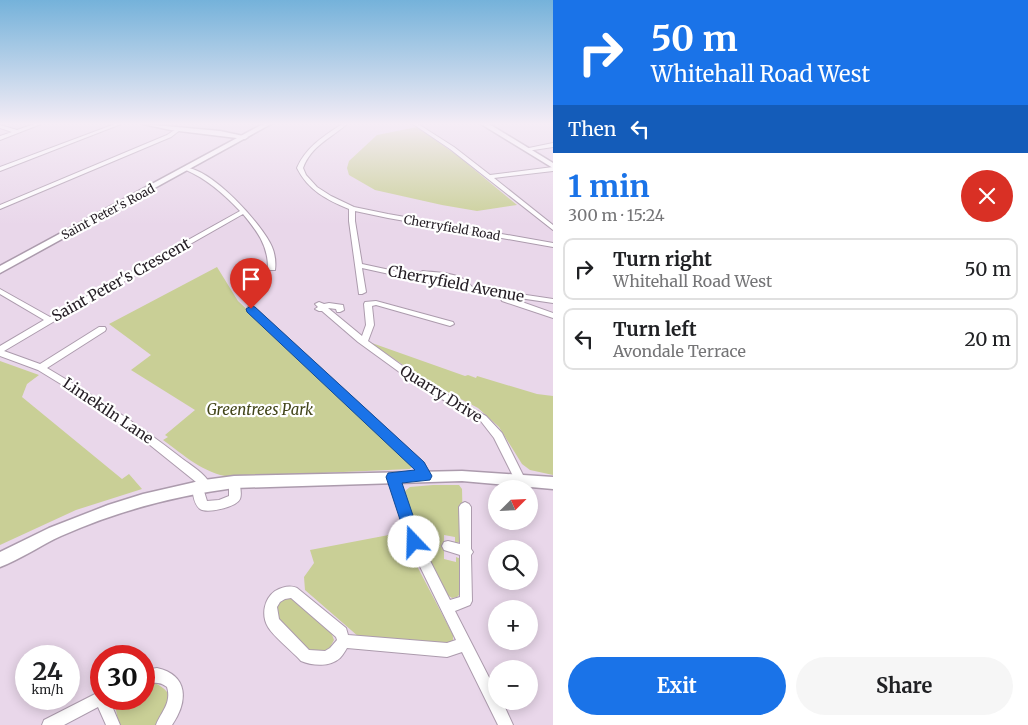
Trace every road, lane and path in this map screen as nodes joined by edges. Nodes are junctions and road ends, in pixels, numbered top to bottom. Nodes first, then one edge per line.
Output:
1 (30, 158) edge
2 (117, 158) edge
3 (208, 158) edge
4 (305, 158) edge
5 (465, 158) edge
6 (539, 158) edge
7 (551, 166) edge
8 (0, 169) edge
9 (188, 169) junction
10 (536, 171) junction
11 (553, 173) edge
12 (490, 177) junction
13 (0, 207) edge
14 (352, 208) junction
15 (242, 212) junction
16 (553, 228) edge
17 (553, 245) edge
18 (358, 265) junction
19 (272, 268) dead end
20 (0, 270) edge
21 (0, 290) edge
22 (362, 292) dead end
23 (494, 293) junction
24 (553, 301) edge
25 (251, 309) dead end
26 (340, 310) dead end
27 (553, 316) edge
28 (50, 320) junction
29 (450, 324) dead end
30 (102, 329) dead end
31 (361, 340) junction
32 (0, 352) edge
33 (41, 368) junction
34 (425, 476) junction
35 (393, 477) junction
36 (520, 479) junction
37 (234, 482) junction
38 (553, 483) edge
39 (202, 486) junction
40 (465, 507) dead end
41 (448, 546) dead end
42 (467, 552) junction
43 (0, 560) edge
44 (448, 607) junction
45 (344, 642) junction
46 (466, 644) junction
47 (155, 674) edge
48 (90, 704) edge
49 (107, 710) edge
50 (49, 725) edge
51 (113, 725) edge
52 (163, 725) edge
53 (506, 725) edge

1 - 8 street
2 - 13 street
3 - 9 main road, Saint Peter's Road
4 - 14 street, Cherryfield Road
5 - 12 street
6 - 7 main road
7 - 10 street
9 - 15 street
9 - 20 main road, Saint Peter's Road
10 - 11 street
10 - 12 street
12 - 16 street
14 - 17 street, Cherryfield Road
14 - 18 street
15 - 19 street
15 - 28 street, Saint Peter's Crescent
18 - 22 street
18 - 23 street, Cherryfield Avenue
21 - 28 street
23 - 24 street, Cherryfield Avenue
23 - 27 street
25 - 34 street
26 - 31 street, Quarry Drive
28 - 32 street, Saint Peter's Crescent
29 - 31 street
30 - 33 street
31 - 36 street, Quarry Drive
32 - 33 street, Limekiln Lane
33 - 39 street, Limekiln Lane
34 - 35 street
34 - 36 street
35 - 37 street
35 - 44 street
36 - 38 street
37 - 39 street
37 - 39 street, Limekiln Lane
39 - 43 street
40 - 42 street
41 - 42 street
42 - 44 street
44 - 46 street
45 - 45 street
45 - 46 street
46 - 53 street
47 - 52 street
48 - 50 street
49 - 51 street

